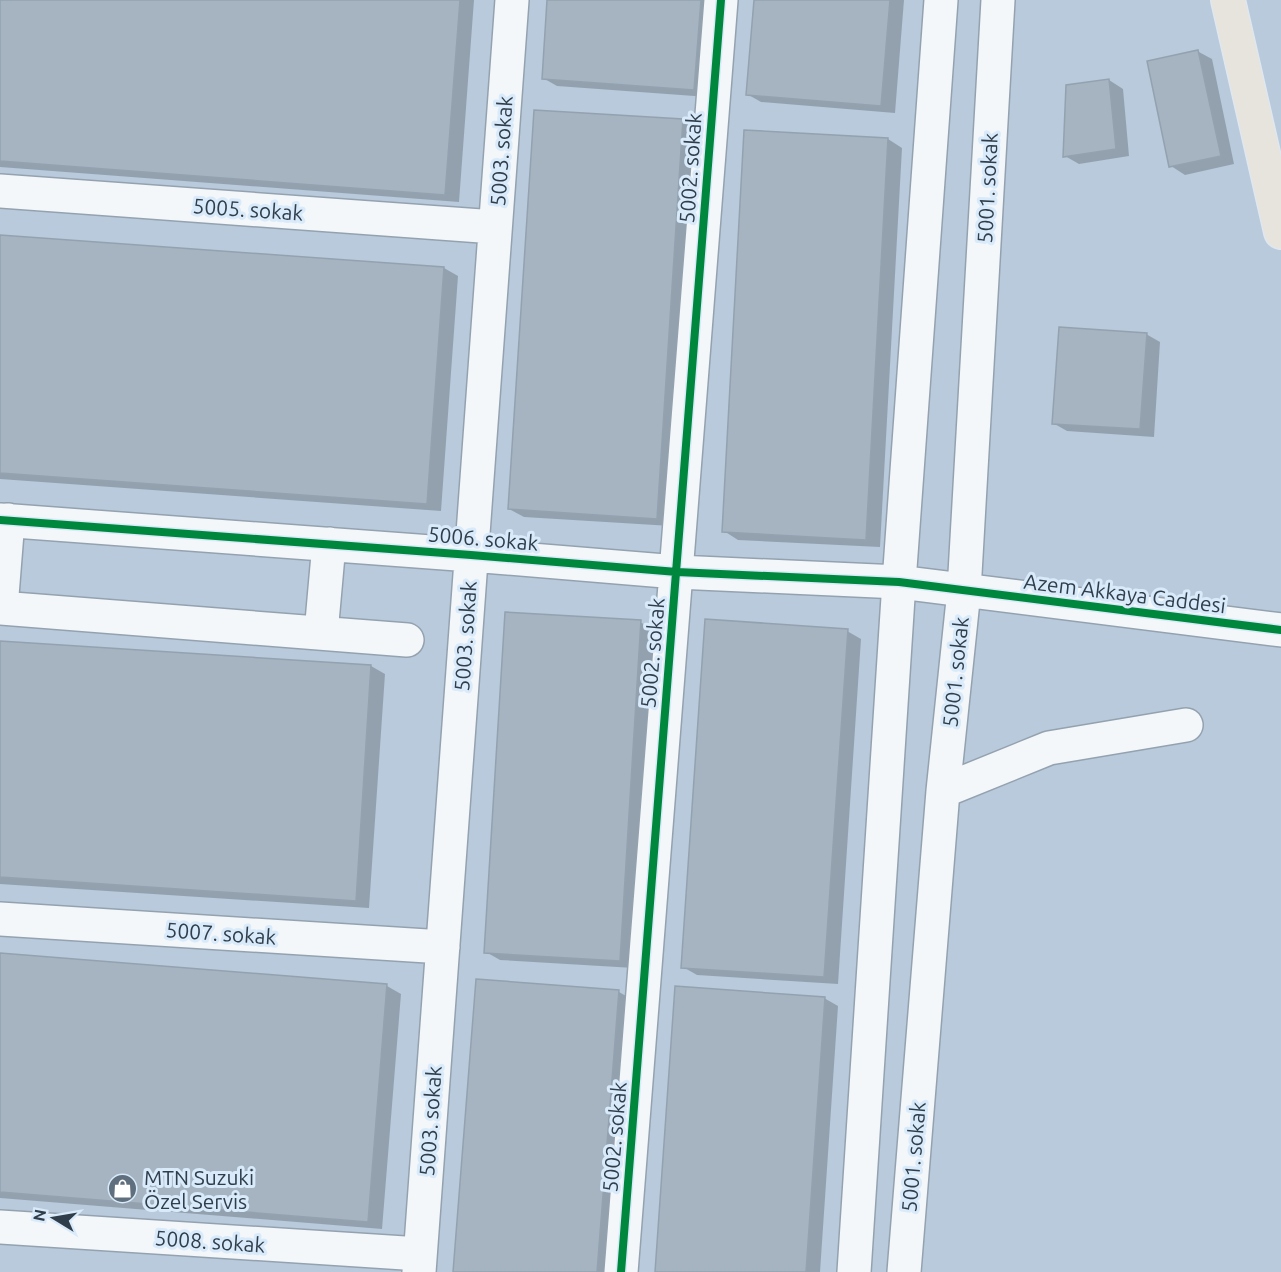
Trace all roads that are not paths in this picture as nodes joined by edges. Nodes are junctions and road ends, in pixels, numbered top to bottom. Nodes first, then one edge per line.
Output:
1 (512, 0) edge
2 (721, 0) edge
3 (941, 0) edge
4 (998, 0) edge
5 (1228, 0) edge
6 (0, 191) edge
7 (495, 227) junction
8 (1281, 232) edge
9 (4, 520) edge
10 (329, 544) junction
11 (471, 555) junction
12 (677, 572) junction
13 (899, 582) junction
14 (964, 591) junction
15 (1, 608) edge
16 (1281, 630) edge
17 (321, 633) junction
18 (407, 640) dead end
19 (1186, 724) dead end
20 (943, 791) junction
21 (0, 919) edge
22 (443, 947) junction
23 (0, 1227) edge
24 (419, 1263) edge
25 (621, 1272) edge
26 (854, 1272) edge
27 (904, 1272) edge

1 - 7 street, 5003. sokak
2 - 12 street, 5002. sokak
3 - 13 street
4 - 14 street, 5001. sokak
5 - 8 main road
6 - 7 street, 5005. sokak
7 - 11 street, 5003. sokak
9 - 10 street, 5006. sokak
9 - 15 street
10 - 11 street, 5006. sokak
10 - 17 street
11 - 12 street, 5006. sokak
11 - 22 street, 5003. sokak
12 - 13 street, 5006. sokak
12 - 25 street, 5002. sokak
13 - 14 street, 5006. sokak
13 - 26 street
14 - 16 street, Azem Akkaya Caddesi
14 - 20 street, 5001. sokak
15 - 17 street
17 - 18 street
19 - 20 street
20 - 27 street, 5001. sokak
21 - 22 street, 5007. sokak
22 - 24 street, 5003. sokak
23 - 24 street, 5008. sokak

